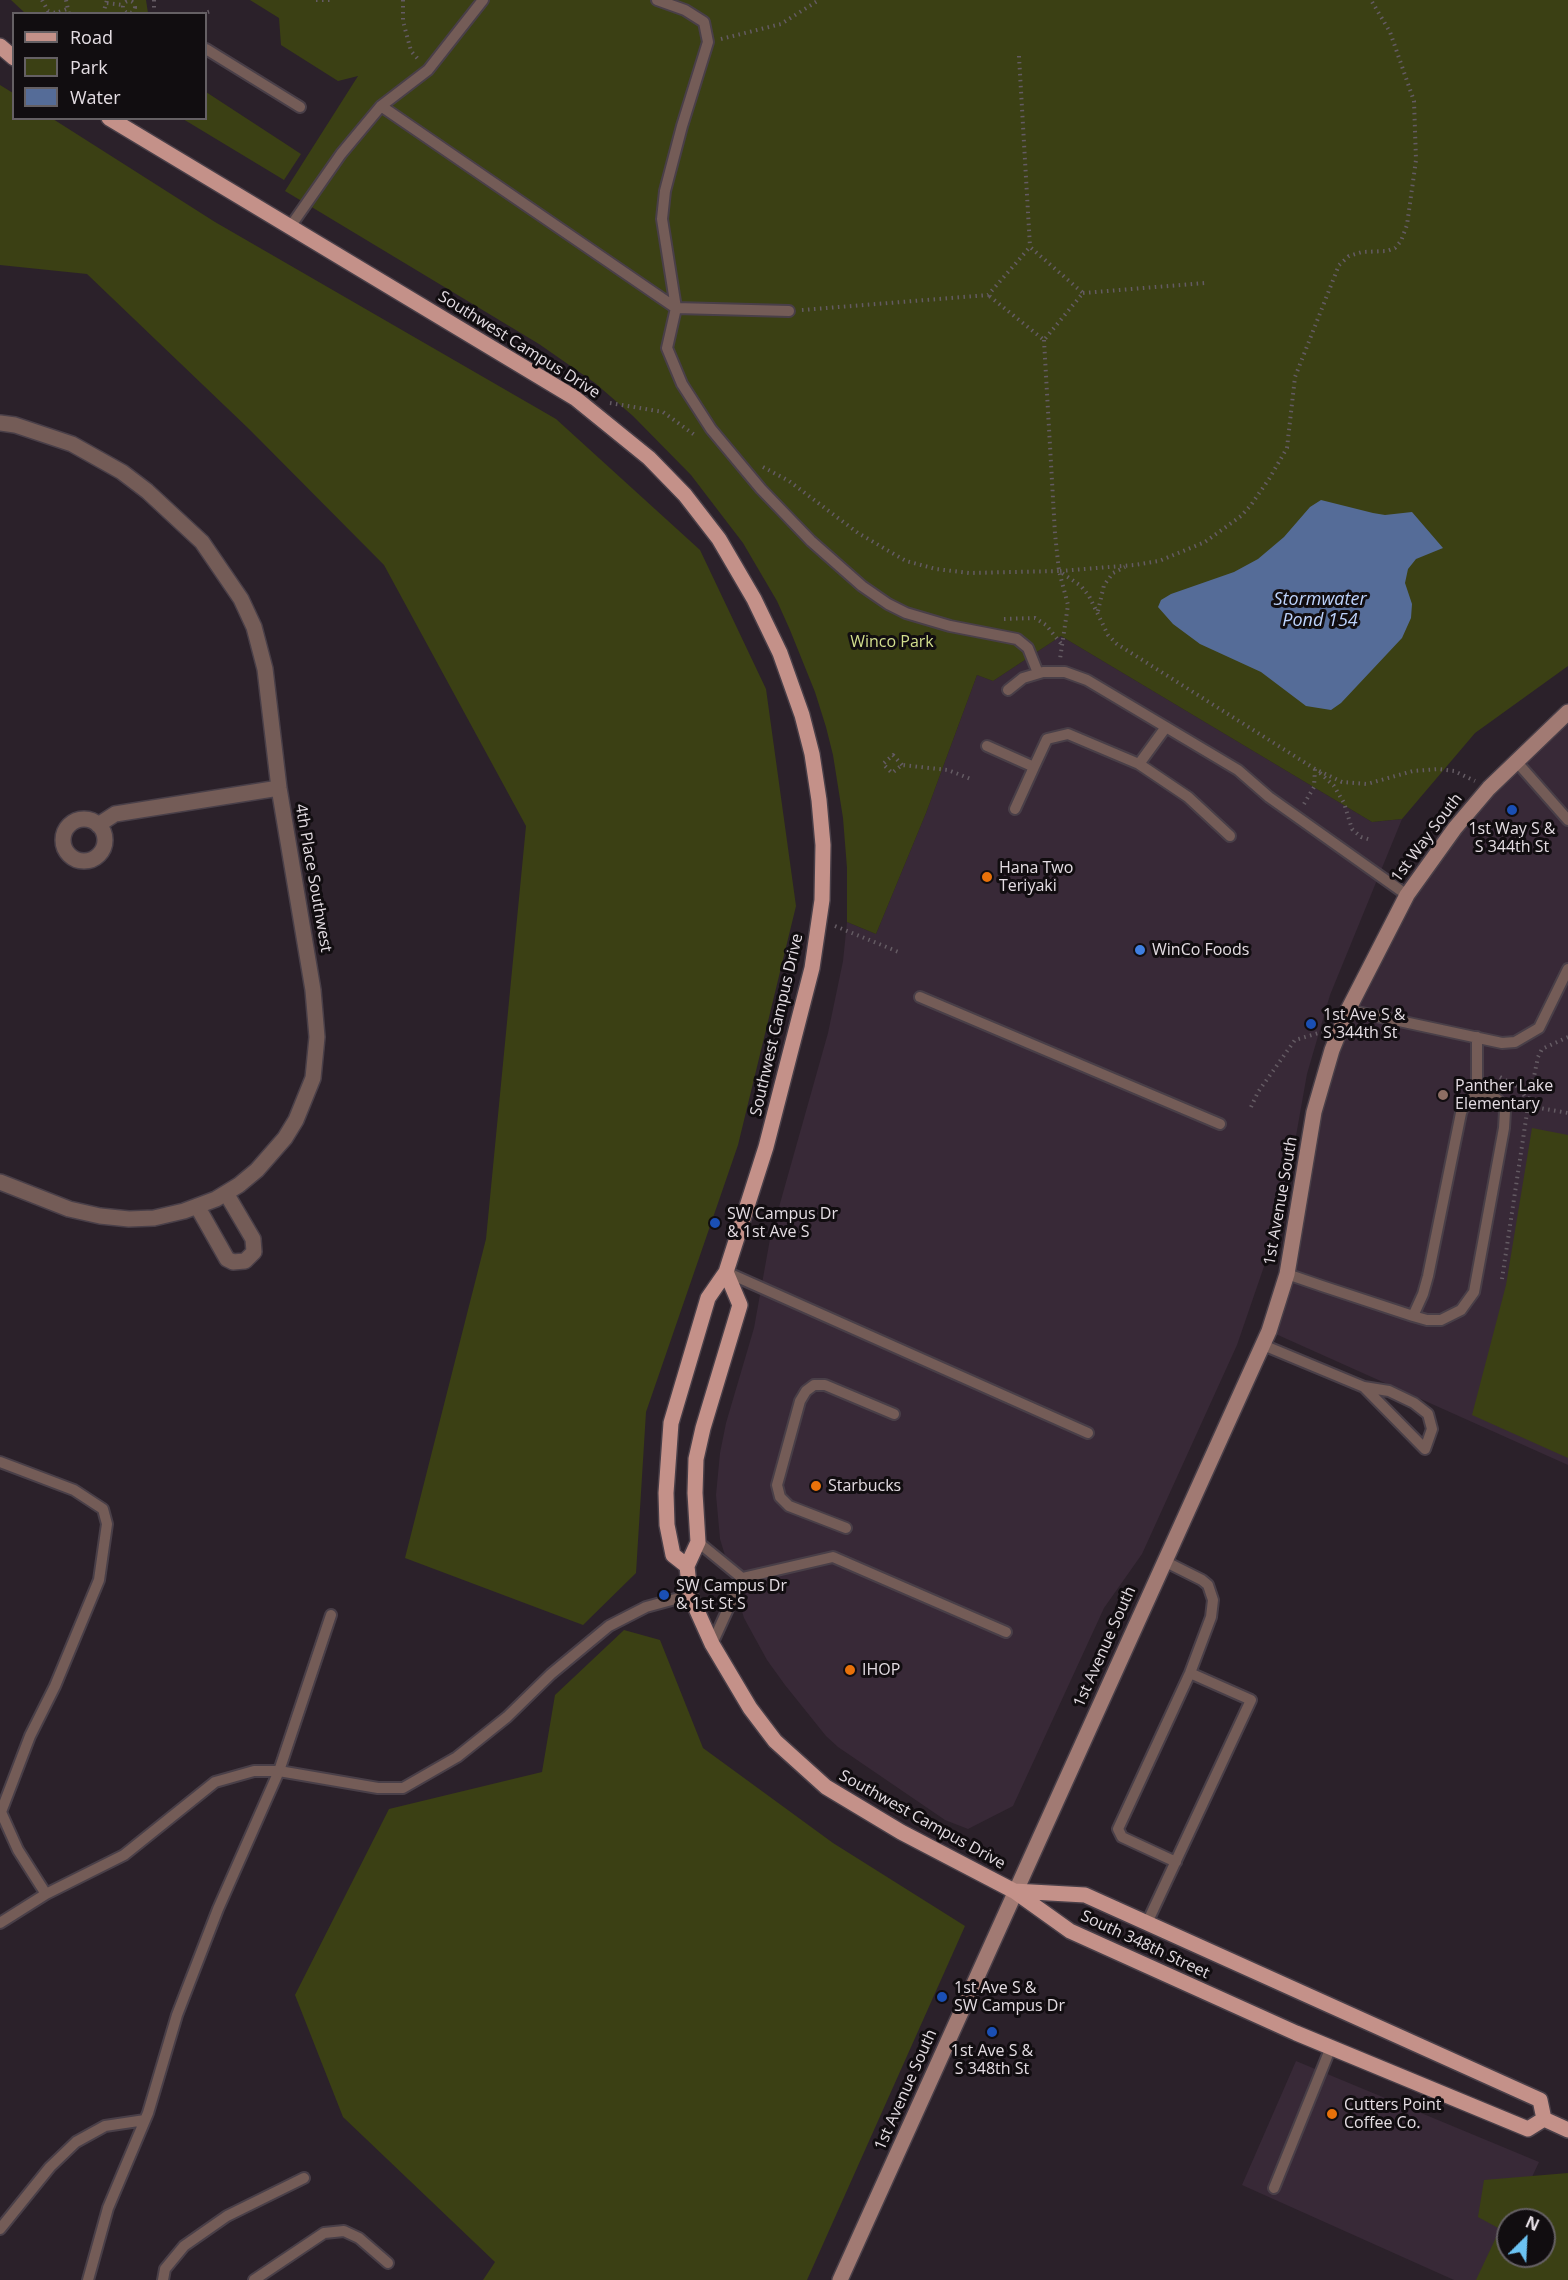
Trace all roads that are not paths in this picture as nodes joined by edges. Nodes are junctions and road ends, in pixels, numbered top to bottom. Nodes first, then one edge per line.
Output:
1 (483, 0) edge
2 (657, 0) edge
3 (0, 46) edge
4 (207, 50) edge
5 (12, 56) edge
6 (381, 106) junction
7 (300, 107) dead end
8 (112, 120) edge
9 (290, 228) junction
10 (676, 308) junction
11 (789, 311) road end
12 (0, 423) edge
13 (1038, 673) junction
14 (1008, 690) dead end
15 (1568, 712) edge
16 (1166, 727) junction
17 (987, 746) dead end
18 (1516, 761) junction
19 (1139, 764) junction
20 (1034, 766) junction
21 (279, 788) junction
22 (1015, 809) dead end
23 (1568, 820) edge
24 (99, 825) dead end
25 (1230, 836) dead end
26 (1407, 895) junction
27 (1568, 969) edge
28 (920, 998) dead end
29 (1348, 1010) junction
30 (1477, 1037) junction
31 (1477, 1094) junction
32 (1220, 1124) dead end
33 (0, 1182) edge
34 (221, 1196) junction
35 (197, 1206) junction
36 (726, 1272) junction
37 (1287, 1274) junction
38 (1413, 1316) junction
39 (1263, 1345) junction
40 (1364, 1387) junction
41 (894, 1414) dead end
42 (1088, 1433) dead end
43 (0, 1462) edge
44 (846, 1528) dead end
45 (698, 1542) junction
46 (1164, 1561) junction
47 (687, 1566) junction
48 (742, 1578) junction
49 (690, 1595) junction
50 (331, 1615) dead end
51 (1006, 1632) dead end
52 (712, 1644) junction
53 (1190, 1673) junction
54 (279, 1771) junction
55 (1176, 1862) junction
56 (1014, 1891) junction
57 (46, 1894) junction
58 (0, 1923) edge
59 (1147, 1923) junction
60 (1330, 2047) junction
61 (1544, 2119) junction
62 (145, 2120) junction
63 (1568, 2130) edge
64 (304, 2178) dead end
65 (1274, 2188) dead end
66 (0, 2229) edge
67 (388, 2263) dead end
68 (88, 2280) edge
69 (162, 2280) edge
70 (254, 2280) edge
71 (840, 2280) edge

1 - 6 lane
2 - 10 lane
3 - 5 main road
4 - 7 lane
6 - 9 lane
6 - 10 lane
8 - 9 main road, Southwest Campus Drive
9 - 36 main road, Southwest Campus Drive
10 - 11 lane
10 - 13 lane
12 - 21 street, 4th Place Southwest
13 - 14 lane
13 - 16 lane
15 - 18 main road, 1st Way South
16 - 19 lane
16 - 26 lane
17 - 20 lane
18 - 23 lane
18 - 26 main road, 1st Way South
19 - 20 lane
19 - 25 lane
20 - 22 lane
21 - 24 street
21 - 34 street, 4th Place Southwest
26 - 29 main road, 1st Way South
27 - 30 lane
28 - 32 lane
29 - 30 lane
29 - 37 main road, 1st Avenue South
30 - 31 lane
31 - 38 lane
31 - 38 lane
33 - 35 street, 4th Place Southwest
34 - 35 street, 4th Place Southwest
34 - 35 street
36 - 42 lane
36 - 45 main road
36 - 47 main road, Southwest Campus Drive
37 - 38 lane
37 - 39 main road, 1st Avenue South
39 - 40 lane
39 - 46 main road, 1st Avenue South
40 - 40 lane
41 - 44 lane
43 - 57 lane
45 - 47 main road
45 - 48 lane
46 - 53 lane
46 - 56 main road, 1st Avenue South
47 - 49 main road, Southwest Campus Drive
48 - 51 lane
48 - 52 lane
49 - 52 main road, Southwest Campus Drive
49 - 54 lane
50 - 54 lane
52 - 56 main road, Southwest Campus Drive
53 - 55 lane
53 - 55 lane
54 - 57 lane
54 - 62 lane
55 - 59 lane
56 - 59 main road, South 348th Street
56 - 60 main road, South 348th Street
56 - 71 main road, 1st Avenue South
57 - 58 lane
59 - 61 main road, South 348th Street
60 - 61 main road, South 348th Street
60 - 65 lane
61 - 63 main road
62 - 66 lane
62 - 68 lane
64 - 69 lane
67 - 70 lane

